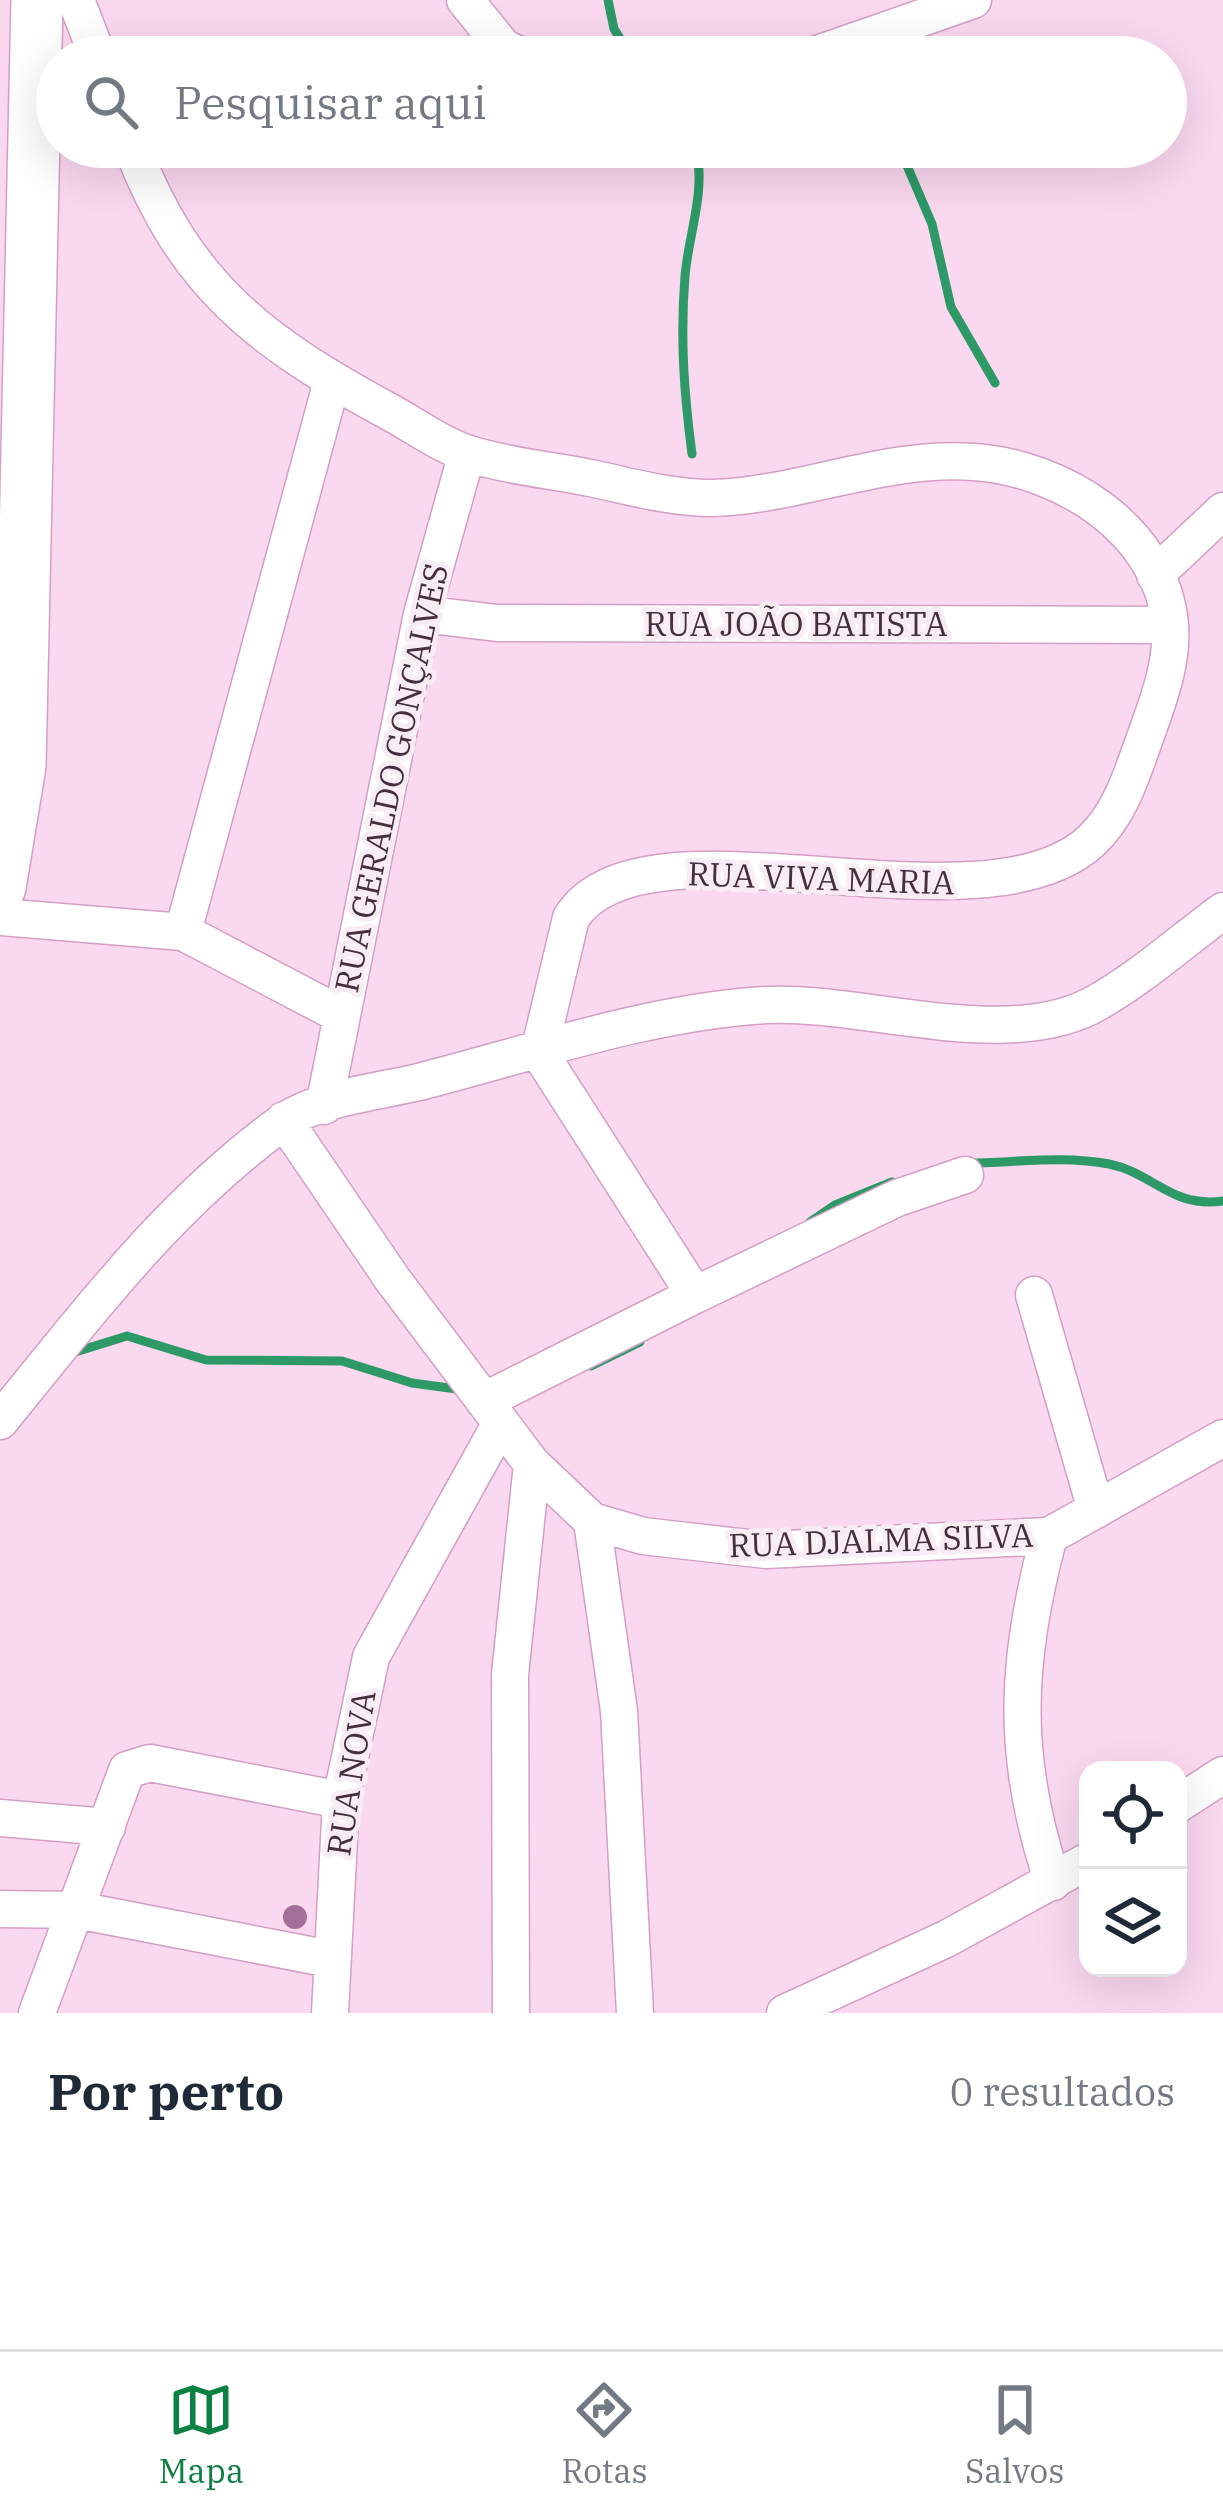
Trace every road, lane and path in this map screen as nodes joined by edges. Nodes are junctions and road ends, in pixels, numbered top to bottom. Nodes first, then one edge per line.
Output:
1 (37, 0) edge
2 (76, 0) edge
3 (465, 0) edge
4 (973, 0) edge
5 (90, 36) edge
6 (494, 36) edge
7 (869, 36) edge
8 (142, 168) edge
9 (332, 381) junction
10 (14, 392) edge
11 (467, 453) junction
12 (1223, 511) edge
13 (1155, 575) junction
14 (422, 614) junction
15 (1170, 625) junction
16 (6, 836) edge
17 (0, 887) edge
18 (1223, 911) edge
19 (0, 917) edge
20 (183, 932) junction
21 (341, 1016) junction
22 (539, 1052) junction
23 (324, 1106) junction
24 (284, 1120) junction
25 (965, 1175) dead end
26 (695, 1295) junction
27 (1034, 1295) dead end
28 (493, 1412) junction
29 (0, 1421) edge
30 (1223, 1438) edge
31 (532, 1464) junction
32 (1096, 1510) junction
33 (592, 1522) junction
34 (1049, 1536) junction
35 (1223, 1775) edge
36 (1187, 1798) edge
37 (341, 1800) junction
38 (0, 1818) edge
39 (107, 1827) junction
40 (1079, 1866) edge
41 (1053, 1882) junction
42 (0, 1909) edge
43 (77, 1910) junction
44 (330, 1959) junction
45 (38, 2013) edge
46 (330, 2013) edge
47 (511, 2013) edge
48 (635, 2013) edge
49 (785, 2013) edge

1 - 10 main road
2 - 5 street
3 - 6 street
4 - 7 street
8 - 9 street, RUA VIVA MARIA
9 - 11 street, RUA VIVA MARIA
9 - 20 street
10 - 16 main road
11 - 13 street, RUA VIVA MARIA
11 - 14 street, RUA GERALDO GONÇALVES
12 - 13 street
13 - 15 street, RUA VIVA MARIA
14 - 15 street, RUA JOÃO BATISTA
14 - 21 street, RUA GERALDO GONÇALVES
15 - 22 street, RUA VIVA MARIA
16 - 17 main road
18 - 22 street
19 - 20 street
20 - 21 street
21 - 23 street, RUA GERALDO GONÇALVES
22 - 23 street
22 - 26 street
23 - 24 street
24 - 28 street, RUA DJALMA SILVA
24 - 29 street
25 - 26 street
26 - 28 street
27 - 32 street
28 - 31 street, RUA DJALMA SILVA
28 - 37 street, RUA NOVA
30 - 32 street, RUA DJALMA SILVA
31 - 33 street, RUA DJALMA SILVA
31 - 47 street
32 - 34 street, RUA DJALMA SILVA
33 - 34 street, RUA DJALMA SILVA
33 - 48 street
34 - 41 street
35 - 36 street
37 - 39 street
37 - 44 street, RUA NOVA
38 - 39 street
39 - 43 street
40 - 41 street
41 - 49 street
42 - 43 street
43 - 44 street
43 - 45 street
44 - 46 street, RUA NOVA

